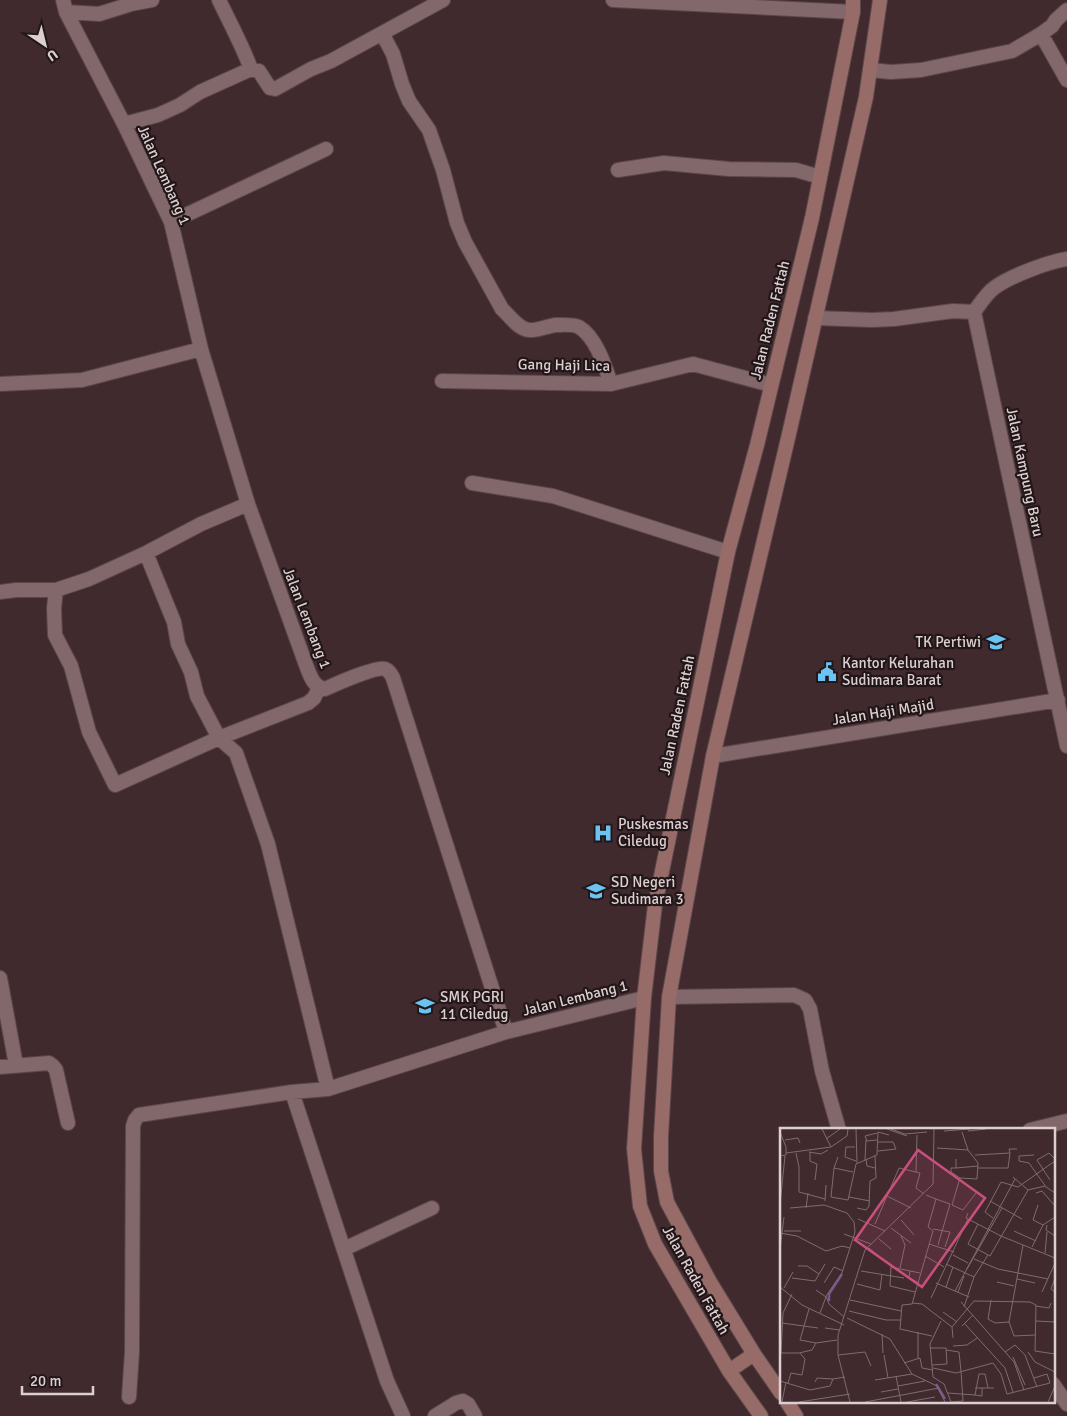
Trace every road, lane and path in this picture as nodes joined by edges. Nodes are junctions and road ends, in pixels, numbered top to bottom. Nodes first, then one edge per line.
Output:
1 (152, 0) edge
2 (219, 0) edge
3 (443, 0) edge
4 (613, 0) edge
5 (880, 0) edge
6 (65, 6) edge
7 (853, 6) edge
8 (1067, 10) edge
9 (382, 33) junction
10 (1041, 34) junction
11 (251, 69) junction
12 (870, 70) junction
13 (1067, 80) edge
14 (124, 124) junction
15 (326, 149) dead end
16 (618, 170) dead end
17 (820, 177) junction
18 (171, 222) junction
19 (1067, 259) edge
20 (974, 312) junction
21 (816, 318) junction
22 (201, 349) junction
23 (442, 381) dead end
24 (0, 384) edge
25 (611, 384) junction
26 (772, 385) junction
27 (472, 483) dead end
28 (248, 504) junction
29 (728, 552) junction
30 (146, 553) junction
31 (56, 590) junction
32 (0, 592) edge
33 (318, 688) junction
34 (1058, 700) junction
35 (219, 738) junction
36 (1067, 746) edge
37 (713, 756) junction
38 (0, 978) edge
39 (669, 997) junction
40 (644, 998) junction
41 (506, 1032) junction
42 (16, 1065) junction
43 (0, 1067) edge
44 (328, 1089) junction
45 (292, 1092) junction
46 (1067, 1121) edge
47 (68, 1124) dead end
48 (838, 1128) edge
49 (1038, 1128) edge
50 (432, 1208) dead end
51 (344, 1249) junction
52 (754, 1354) junction
53 (729, 1371) junction
54 (1054, 1385) edge
55 (780, 1392) edge
56 (129, 1397) dead end
57 (788, 1404) edge
58 (1067, 1404) edge
59 (402, 1416) edge
60 (435, 1416) edge
61 (475, 1416) edge
62 (761, 1416) edge
63 (796, 1416) edge

1 - 6 street
2 - 11 street
3 - 9 street
4 - 7 street
5 - 12 main road, Jalan Raden Fattah
6 - 14 street, Jalan Lembang 1
7 - 17 main road, Jalan Raden Fattah
8 - 10 street
9 - 11 street
9 - 25 street
10 - 12 street
10 - 13 street
11 - 14 street
12 - 21 main road, Jalan Raden Fattah
14 - 18 street, Jalan Lembang 1
15 - 18 street
16 - 17 street
17 - 26 main road, Jalan Raden Fattah
18 - 22 street, Jalan Lembang 1
19 - 20 street
20 - 21 street
20 - 34 street, Jalan Kampung Baru
21 - 37 main road, Jalan Raden Fattah
22 - 24 street
22 - 28 street, Jalan Lembang 1
23 - 25 street, Gang Haji Lica
25 - 26 street, Gang Haji Lica
26 - 29 main road, Jalan Raden Fattah
27 - 29 street
28 - 30 street
28 - 33 street, Jalan Lembang 1
29 - 40 main road, Jalan Raden Fattah
30 - 31 street
30 - 35 street
31 - 32 street
31 - 35 street
33 - 35 street
33 - 41 street, Jalan Lembang 1
34 - 36 street, Jalan Kampung Baru
34 - 37 street, Jalan Haji Majid
35 - 44 street
37 - 39 main road, Jalan Raden Fattah
38 - 42 street
39 - 48 street
39 - 52 main road, Jalan Raden Fattah
40 - 41 street, Jalan Lembang 1
40 - 53 main road, Jalan Raden Fattah
41 - 44 street
42 - 43 street
42 - 47 street
44 - 45 street
45 - 51 street
45 - 56 street
46 - 49 street
50 - 51 street
51 - 59 street
52 - 53 main road
52 - 55 main road, Jalan Raden Fattah
53 - 62 main road, Jalan Raden Fattah
54 - 58 street
57 - 63 main road
60 - 61 street

